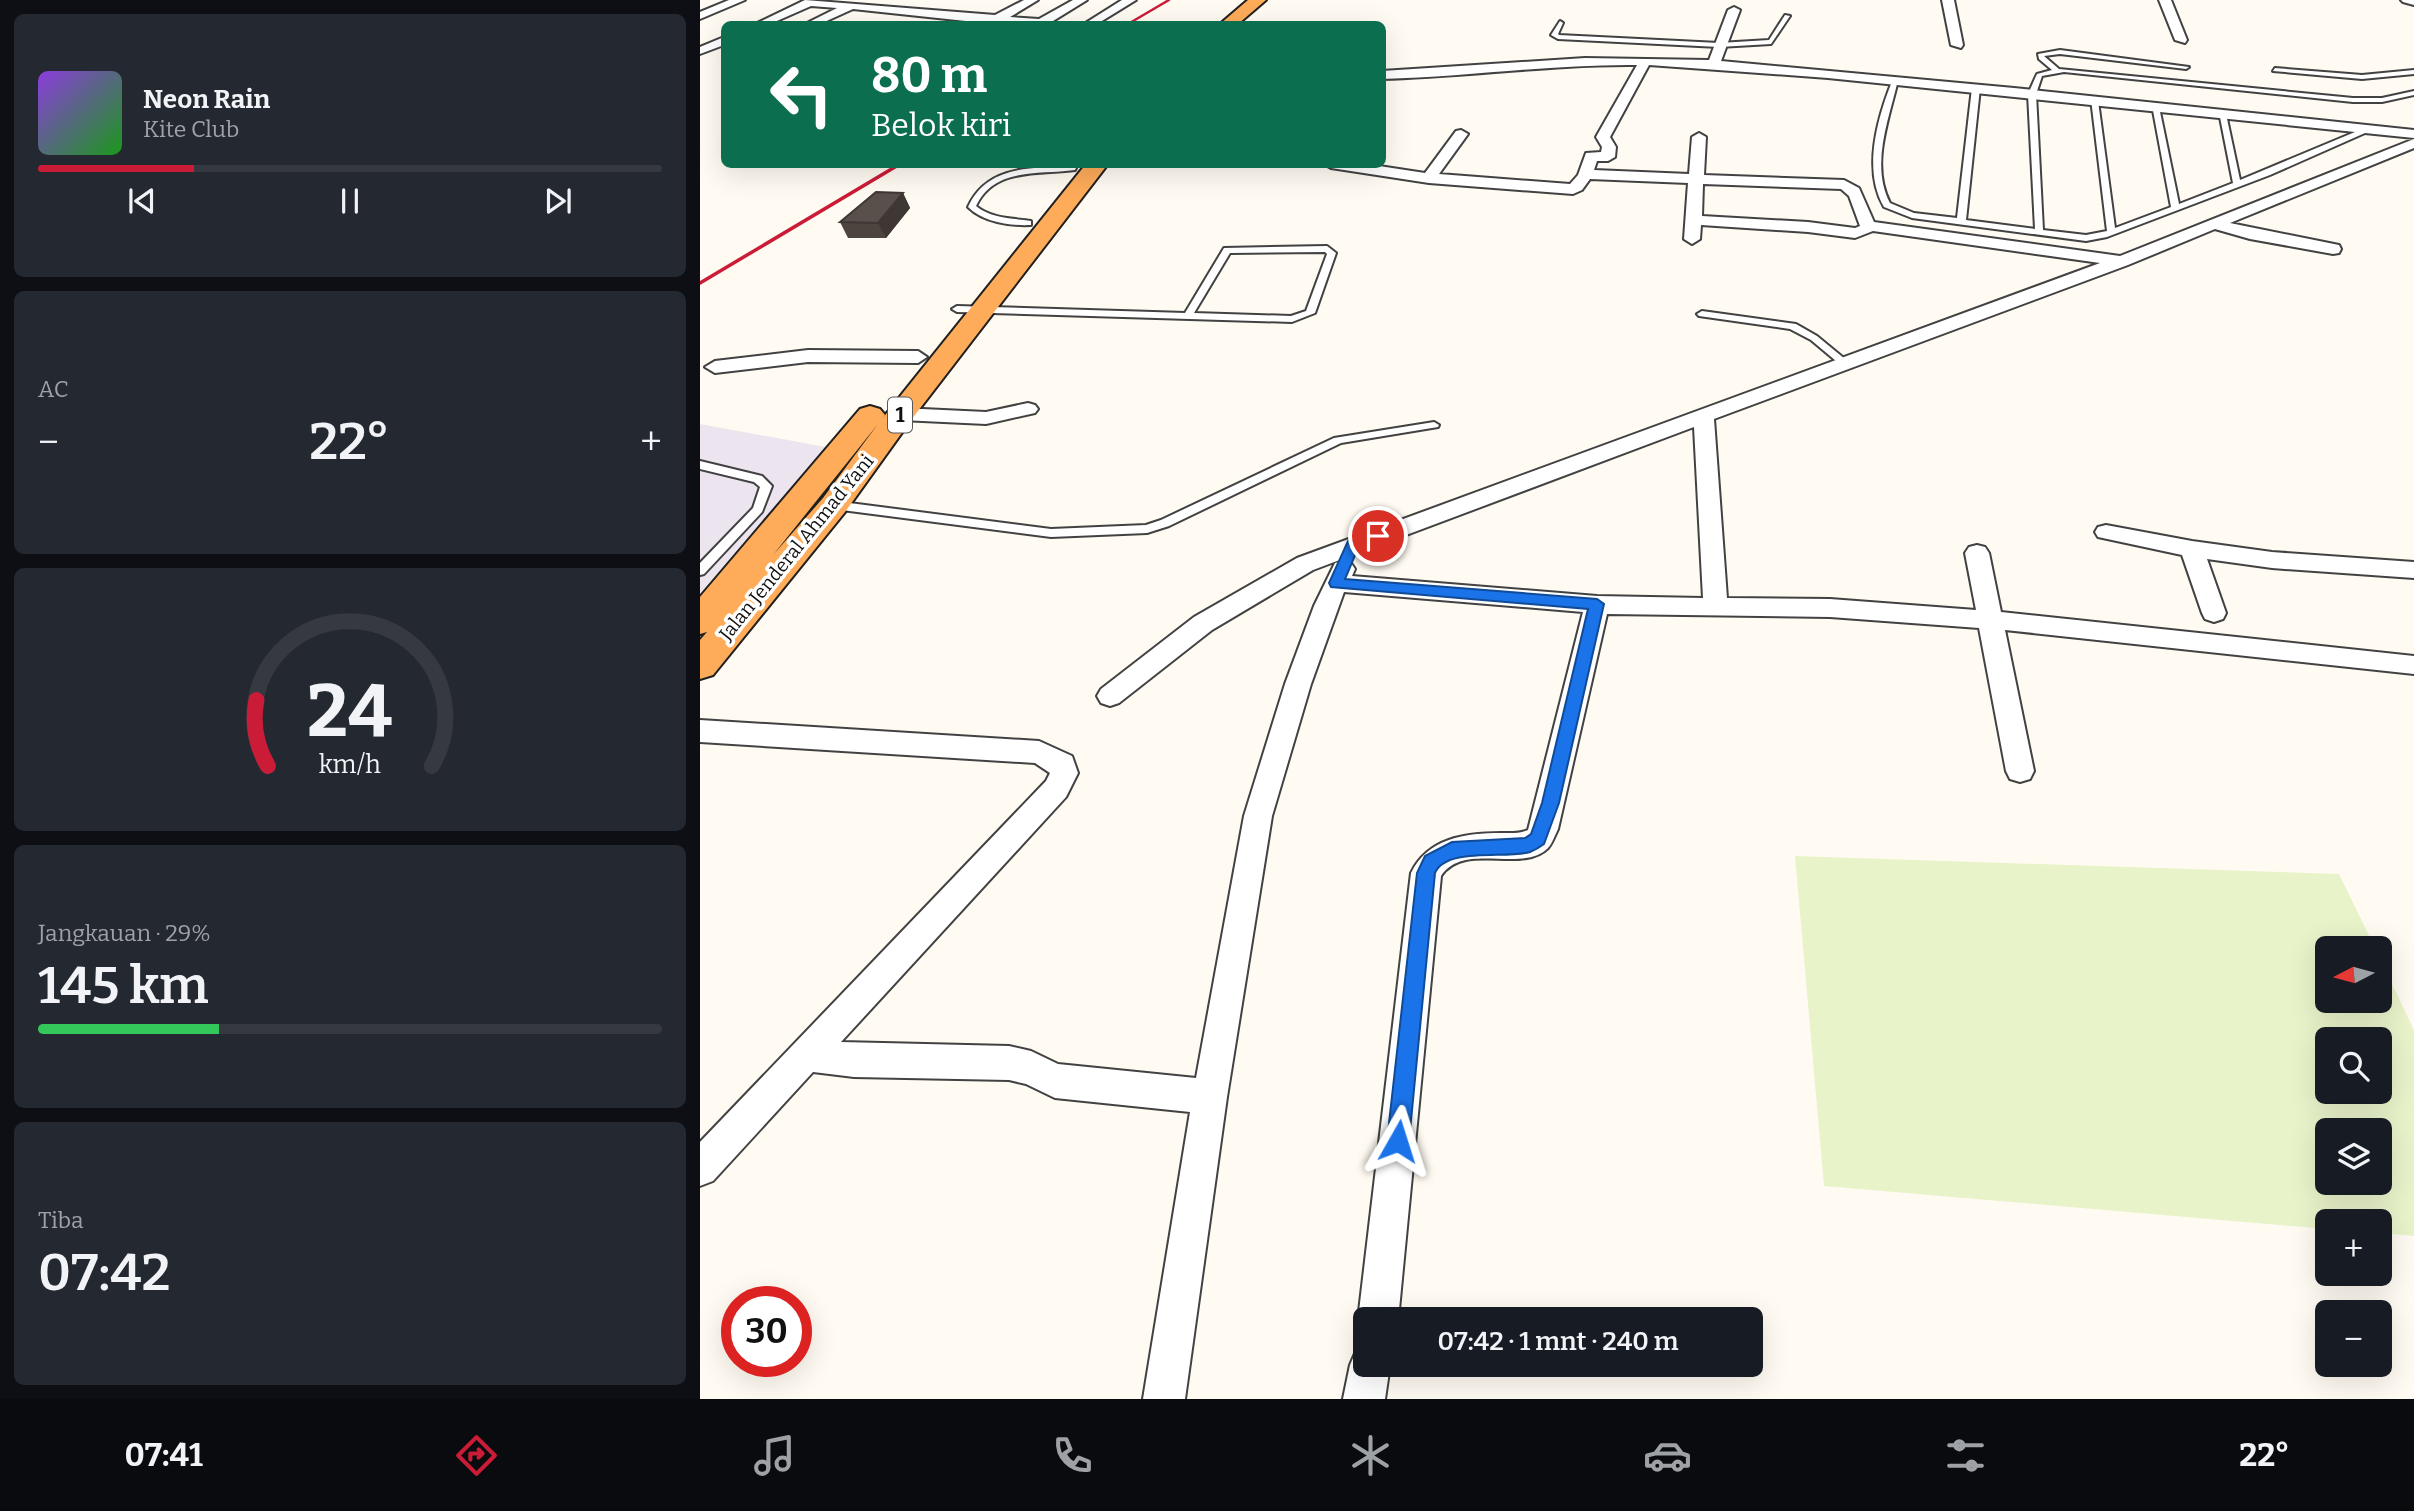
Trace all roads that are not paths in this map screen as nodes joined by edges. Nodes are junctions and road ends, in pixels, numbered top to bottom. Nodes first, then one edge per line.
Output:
1 (738, 0) edge
2 (863, 0) edge
3 (912, 0) edge
4 (1032, 0) edge
5 (1081, 0) edge
6 (1130, 0) edge
7 (1232, 0) edge
8 (1258, 0) edge
9 (1948, 0) edge
10 (2165, 0) edge
11 (2407, 0) edge
12 (812, 1) edge
13 (2414, 2) edge
14 (963, 5) dead end
15 (851, 6) junction
16 (893, 9) junction
17 (1734, 10) dead end
18 (945, 14) junction
19 (700, 16) edge
20 (1787, 16) dead end
21 (1211, 17) dead end
22 (872, 19) dead end
23 (768, 21) edge
24 (818, 21) edge
25 (931, 21) edge
26 (987, 21) edge
27 (995, 21) edge
28 (1046, 21) edge
29 (1095, 21) edge
30 (1232, 21) edge
31 (1560, 23) dead end
32 (2181, 40) dead end
33 (721, 42) edge
34 (1719, 45) junction
35 (1957, 45) dead end
36 (701, 51) edge
37 (721, 53) edge
38 (1645, 62) junction
39 (1714, 66) junction
40 (2186, 67) dead end
41 (2056, 70) junction
42 (2275, 70) dead end
43 (2414, 72) edge
44 (1386, 75) edge
45 (2362, 77) junction
46 (1895, 80) junction
47 (1976, 88) junction
48 (2414, 93) edge
49 (2032, 94) junction
50 (2094, 101) junction
51 (2369, 101) junction
52 (2155, 107) junction
53 (2222, 114) junction
54 (2370, 129) junction
55 (1461, 134) dead end
56 (2414, 134) edge
57 (1699, 137) dead end
58 (2414, 142) edge
59 (1064, 168) edge
60 (1080, 168) edge
61 (1080, 168) edge
62 (1359, 168) edge
63 (1586, 174) junction
64 (1429, 178) junction
65 (1697, 178) junction
66 (2237, 185) junction
67 (2175, 207) junction
68 (1694, 220) junction
69 (1961, 222) junction
70 (1028, 223) junction
71 (2215, 224) junction
72 (1868, 226) junction
73 (2039, 230) junction
74 (2111, 231) junction
75 (1692, 239) dead end
76 (2333, 249) dead end
77 (2122, 261) junction
78 (971, 310) junction
79 (1702, 314) dead end
80 (1188, 316) junction
81 (918, 357) junction
82 (1846, 364) junction
83 (715, 367) dead end
84 (1028, 409) dead end
85 (901, 414) junction
86 (1704, 418) junction
87 (1434, 425) dead end
88 (700, 465) edge
89 (834, 505) junction
90 (2106, 532) dead end
91 (1353, 545) junction
92 (2192, 549) junction
93 (1977, 553) dead end
94 (2414, 570) edge
95 (700, 571) edge
96 (1336, 583) junction
97 (1597, 604) junction
98 (1715, 604) junction
99 (2214, 613) dead end
100 (1990, 620) junction
101 (700, 621) edge
102 (2414, 664) edge
103 (700, 665) edge
104 (1110, 696) dead end
105 (700, 730) edge
106 (2020, 771) dead end
107 (808, 1055) junction
108 (1210, 1097) junction
109 (700, 1168) edge
110 (1379, 1307) edge
111 (1368, 1377) edge
112 (1164, 1399) edge
113 (1364, 1399) edge

1 - 19 street
2 - 15 street
3 - 16 street
4 - 27 street
5 - 28 street
6 - 29 street
7 - 21 highway
8 - 30 highway
9 - 35 street
10 - 32 street
11 - 13 street
12 - 15 street
12 - 23 street
14 - 18 street
15 - 16 street
15 - 24 street
16 - 18 street
16 - 22 street
17 - 34 street
18 - 25 street
18 - 26 street
20 - 34 lane
31 - 34 lane
33 - 36 street
34 - 39 street
36 - 37 street
38 - 39 street
38 - 44 street
38 - 63 street
39 - 46 street
40 - 41 lane
41 - 49 lane
41 - 51 lane
42 - 45 lane
43 - 45 lane
45 - 51 lane
46 - 47 street
46 - 69 lane
47 - 49 street
47 - 69 lane
48 - 51 lane
49 - 50 street
49 - 73 lane
50 - 52 street
50 - 74 lane
52 - 53 street
52 - 67 lane
53 - 54 street
53 - 66 lane
54 - 56 street
54 - 66 lane
55 - 64 street
57 - 65 street
58 - 71 street
59 - 70 lane
60 - 70 highway, Jalan Jenderal Ahmad Yani / 1
61 - 78 highway, Jalan Jenderal Ahmad Yani / 1
62 - 64 street
63 - 64 street
63 - 65 street
65 - 68 street
65 - 72 street
66 - 67 lane
67 - 74 lane
68 - 72 street
68 - 75 street
69 - 73 lane
70 - 78 highway, Jalan Jenderal Ahmad Yani / 1
71 - 76 street
71 - 77 street
72 - 77 street
73 - 74 lane
77 - 82 street
78 - 80 lane
78 - 81 highway, Jalan Jenderal Ahmad Yani / 1
78 - 85 highway, Jalan Jenderal Ahmad Yani / 1
79 - 82 lane
80 - 80 lane
81 - 83 street
81 - 101 highway, Jalan Jenderal Ahmad Yani / 1
82 - 86 street
84 - 85 street
85 - 89 highway, Jalan Jenderal Ahmad Yani / 1
86 - 91 street
86 - 98 street
87 - 89 lane
88 - 95 lane
89 - 103 highway, Jalan Jenderal Ahmad Yani / 1
90 - 92 street
91 - 96 street
91 - 104 street
92 - 94 street
92 - 99 street
93 - 100 street
96 - 97 street
96 - 108 street
97 - 98 street
97 - 110 street
98 - 100 street
100 - 102 street
100 - 106 street
105 - 107 street
107 - 108 street
107 - 109 street
108 - 112 street
111 - 113 street

